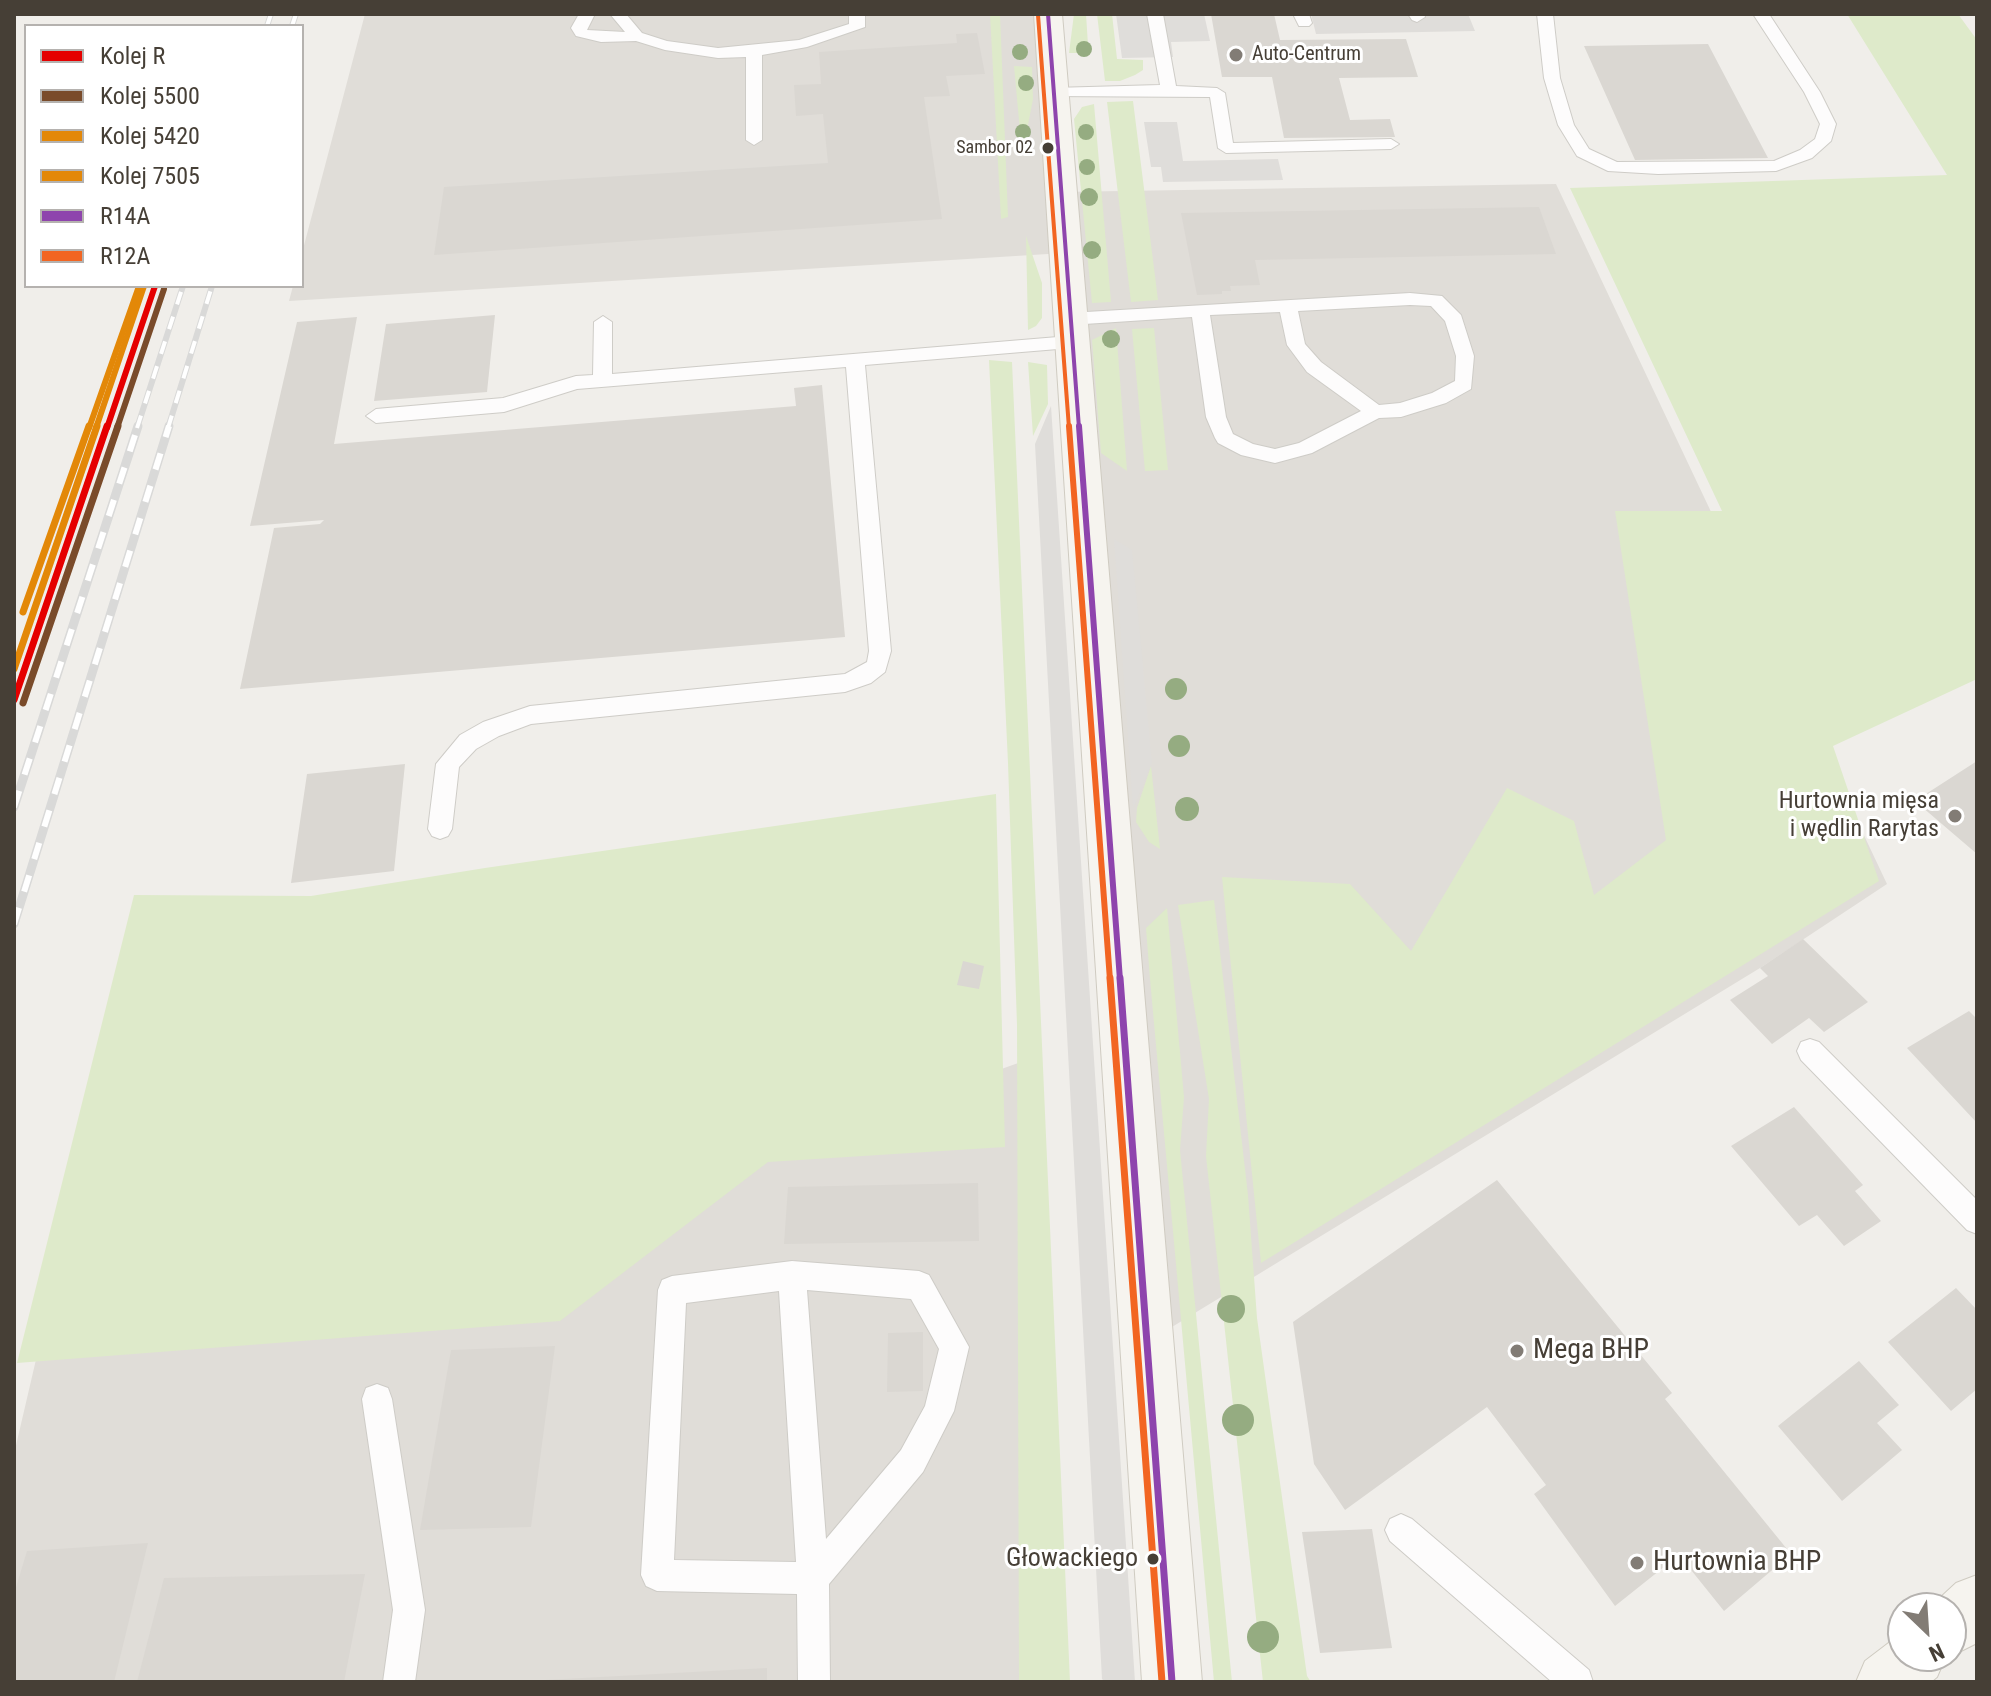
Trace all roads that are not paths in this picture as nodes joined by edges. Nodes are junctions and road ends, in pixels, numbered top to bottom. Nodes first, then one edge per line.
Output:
1 (587, 14) edge
2 (618, 14) edge
3 (857, 14) edge
4 (1048, 14) edge
5 (1155, 14) edge
6 (1545, 14) edge
7 (1761, 14) edge
8 (637, 36) junction
9 (754, 51) junction
10 (1169, 90) junction
11 (1053, 93) junction
12 (754, 140) dead end
13 (1391, 144) dead end
14 (1288, 306) junction
15 (1200, 310) junction
16 (603, 322) dead end
17 (1070, 330) junction
18 (855, 360) junction
19 (602, 381) junction
20 (1375, 412) junction
21 (376, 416) dead end
22 (440, 829) dead end
23 (1810, 1051) dead end
24 (1977, 1220) edge
25 (792, 1275) junction
26 (377, 1399) dead end
27 (1401, 1530) dead end
28 (813, 1578) junction
29 (399, 1682) edge
30 (814, 1682) edge
31 (1172, 1682) edge
32 (1577, 1682) edge

1 - 8 lane
2 - 8 lane
3 - 9 lane
4 - 11 street
5 - 10 lane
6 - 7 lane
8 - 9 lane
9 - 12 lane
10 - 11 lane
10 - 13 lane
11 - 17 street
14 - 15 lane
14 - 20 lane
14 - 20 lane
15 - 17 lane
15 - 20 lane
16 - 19 lane
17 - 18 lane
17 - 31 street
18 - 19 lane
18 - 22 lane
19 - 21 lane
23 - 24 lane
25 - 28 lane
25 - 28 lane
25 - 28 lane
26 - 29 lane
27 - 32 lane
28 - 30 lane

